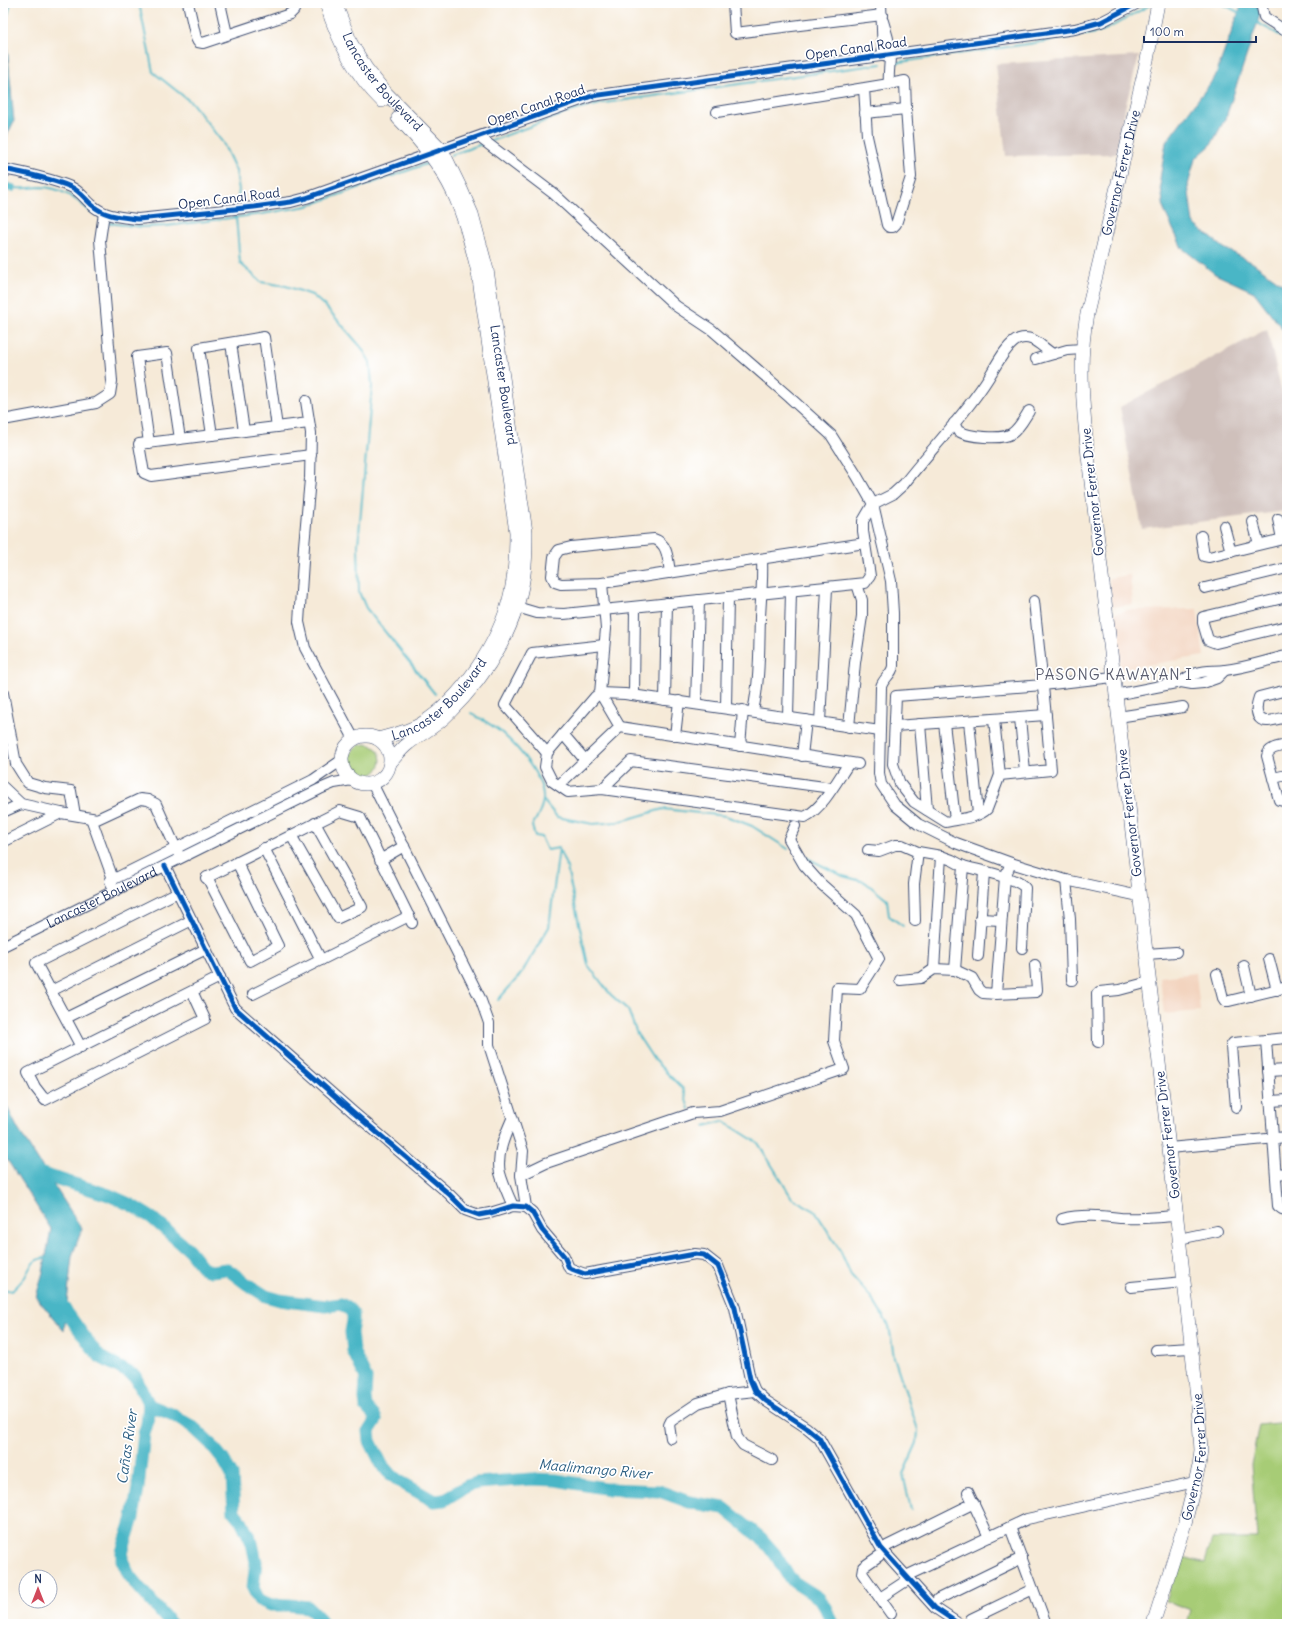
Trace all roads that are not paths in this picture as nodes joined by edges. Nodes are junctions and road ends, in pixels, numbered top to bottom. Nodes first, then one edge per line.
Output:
1 (188, 3) edge
2 (220, 3) edge
3 (294, 3) edge
4 (326, 3) edge
5 (335, 3) edge
6 (732, 3) edge
7 (881, 3) edge
8 (1138, 3) edge
9 (1158, 3) edge
10 (1261, 3) edge
11 (882, 18) junction
12 (1287, 32) edge
13 (227, 34) junction
14 (887, 55) junction
15 (888, 84) junction
16 (864, 88) junction
17 (906, 109) junction
18 (717, 112) dead end
19 (865, 113) junction
20 (478, 137) junction
21 (436, 152) junction
22 (6, 170) edge
23 (104, 213) junction
24 (231, 343) junction
25 (1082, 349) junction
26 (1053, 354) junction
27 (1036, 359) dead end
28 (306, 401) dead end
29 (1029, 411) dead end
30 (3, 420) edge
31 (309, 423) junction
32 (954, 423) junction
33 (277, 427) junction
34 (244, 431) junction
35 (212, 435) junction
36 (180, 439) junction
37 (149, 443) junction
38 (311, 455) junction
39 (873, 504) junction
40 (1278, 519) dead end
41 (1252, 522) dead end
42 (1224, 526) dead end
43 (1201, 536) dead end
44 (1285, 538) edge
45 (865, 543) junction
46 (1259, 544) junction
47 (1231, 552) junction
48 (762, 559) junction
49 (1287, 568) edge
50 (670, 573) junction
51 (602, 583) junction
52 (857, 584) junction
53 (827, 588) junction
54 (1204, 588) dead end
55 (791, 591) junction
56 (761, 594) junction
57 (728, 597) junction
58 (1287, 597) edge
59 (699, 600) junction
60 (1034, 601) dead end
61 (667, 603) junction
62 (511, 606) junction
63 (635, 607) junction
64 (604, 610) junction
65 (1287, 626) edge
66 (604, 645) junction
67 (1287, 656) edge
68 (1113, 677) junction
69 (1043, 685) junction
70 (1287, 690) edge
71 (3, 693) edge
72 (600, 693) junction
73 (634, 695) junction
74 (1115, 695) junction
75 (665, 700) junction
76 (679, 701) junction
77 (696, 704) junction
78 (1183, 707) dead end
79 (726, 708) junction
80 (748, 711) junction
81 (1046, 715) junction
82 (1287, 716) edge
83 (788, 717) junction
84 (1020, 718) junction
85 (1118, 718) junction
86 (806, 720) junction
87 (994, 720) junction
88 (820, 722) junction
89 (969, 722) junction
90 (944, 723) junction
91 (920, 724) junction
92 (895, 726) junction
93 (620, 727) junction
94 (849, 727) junction
95 (880, 730) junction
96 (563, 734) junction
97 (675, 736) junction
98 (354, 739) junction
99 (378, 739) junction
100 (1287, 745) edge
101 (740, 746) junction
102 (547, 753) junction
103 (802, 756) junction
104 (342, 760) junction
105 (585, 760) junction
106 (390, 763) junction
107 (1025, 772) junction
108 (1000, 775) junction
109 (1287, 775) edge
110 (1273, 778) junction
111 (352, 780) junction
112 (372, 783) junction
113 (559, 785) junction
114 (3, 787) edge
115 (602, 788) junction
116 (832, 788) junction
117 (1287, 802) edge
118 (21, 804) junction
119 (927, 810) junction
120 (3, 812) edge
121 (61, 813) junction
122 (978, 814) junction
123 (75, 815) junction
124 (91, 818) junction
125 (955, 820) junction
126 (315, 823) junction
127 (795, 826) dead end
128 (291, 835) junction
129 (3, 842) edge
130 (404, 846) junction
131 (176, 847) junction
132 (264, 848) junction
133 (868, 850) dead end
134 (918, 852) junction
135 (941, 856) junction
136 (181, 858) junction
137 (380, 860) junction
138 (237, 862) junction
139 (1011, 863) junction
140 (165, 866) junction
141 (962, 866) junction
142 (984, 872) junction
143 (1005, 877) junction
144 (112, 880) junction
145 (1066, 880) junction
146 (115, 891) junction
147 (178, 892) junction
148 (1139, 896) junction
149 (980, 919) junction
150 (192, 920) junction
151 (1001, 920) junction
152 (914, 921) dead end
153 (3, 946) edge
154 (1022, 948) dead end
155 (206, 949) junction
156 (1176, 952) dead end
157 (1146, 954) junction
158 (978, 956) dead end
159 (1269, 959) dead end
160 (321, 960) junction
161 (1035, 966) dead end
162 (1244, 966) dead end
163 (934, 969) junction
164 (955, 970) junction
165 (1217, 974) dead end
166 (220, 977) junction
167 (900, 980) dead end
168 (1072, 980) dead end
169 (1149, 982) junction
170 (1282, 989) edge
171 (51, 991) junction
172 (192, 991) junction
173 (253, 994) dead end
174 (996, 994) junction
175 (1251, 996) junction
176 (66, 1018) junction
177 (1287, 1038) edge
178 (1266, 1040) junction
179 (1098, 1042) dead end
180 (81, 1047) junction
181 (1287, 1070) edge
182 (1268, 1071) junction
183 (1287, 1100) edge
184 (1270, 1101) junction
185 (1236, 1107) dead end
186 (512, 1119) junction
187 (1287, 1137) edge
188 (1274, 1138) junction
189 (1169, 1148) junction
190 (1287, 1173) edge
191 (1276, 1174) junction
192 (521, 1175) junction
193 (513, 1206) junction
194 (526, 1207) junction
195 (1287, 1210) edge
196 (1177, 1216) junction
197 (1062, 1219) dead end
198 (1217, 1231) dead end
199 (1179, 1239) junction
200 (1184, 1282) junction
201 (1131, 1287) dead end
202 (1192, 1348) junction
203 (1156, 1350) dead end
204 (755, 1390) junction
205 (728, 1394) junction
206 (671, 1438) dead end
207 (772, 1460) dead end
208 (1195, 1482) junction
209 (968, 1492) dead end
210 (974, 1503) junction
211 (1010, 1527) junction
212 (989, 1537) junction
213 (888, 1546) dead end
214 (878, 1556) dead end
215 (1022, 1558) junction
216 (907, 1578) junction
217 (1033, 1589) junction
218 (880, 1598) junction
219 (938, 1599) dead end
220 (891, 1614) dead end
221 (971, 1619) dead end
222 (1043, 1623) edge
223 (959, 1624) edge
224 (1153, 1624) edge

1 - 13 street
2 - 13 street
3 - 13 street
4 - 21 main road, Lancaster Boulevard
5 - 21 main road, Lancaster Boulevard
6 - 11 street
7 - 11 street
8 - 14 street, Open Canal Road
9 - 25 main road, Governor Ferrer Drive
10 - 12 street
11 - 14 street
14 - 15 street
14 - 20 street, Open Canal Road
15 - 16 street
15 - 17 street
16 - 18 street
16 - 19 street
17 - 19 street
17 - 19 street
20 - 21 street, Open Canal Road
20 - 39 street
21 - 23 street, Open Canal Road
21 - 62 main road, Lancaster Boulevard
22 - 23 street, Open Canal Road
23 - 30 street
24 - 33 street
24 - 34 street
24 - 35 street
25 - 26 street
25 - 68 main road, Governor Ferrer Drive
26 - 27 street
26 - 32 street
28 - 31 street
29 - 32 street
31 - 33 street
31 - 38 street
32 - 39 street
33 - 34 street
34 - 35 street
35 - 36 street
36 - 37 street
36 - 37 street
37 - 38 street
38 - 98 street
39 - 45 street
39 - 95 street
40 - 44 street
41 - 46 street
42 - 47 street
43 - 47 street
44 - 46 street
45 - 48 street
45 - 52 street
46 - 47 street
48 - 50 street
48 - 56 street
49 - 54 street
50 - 51 street
50 - 51 street
51 - 64 street
52 - 53 street
52 - 94 street
53 - 55 street
53 - 88 street
55 - 56 street
55 - 83 street
56 - 57 street
56 - 80 street
57 - 59 street
57 - 79 street
58 - 65 street
59 - 61 street
59 - 77 street
60 - 69 street
61 - 63 street
61 - 75 street
62 - 64 street
62 - 99 main road, Lancaster Boulevard
62 - 106 main road, Lancaster Boulevard
63 - 64 street
63 - 73 street
64 - 66 street
66 - 72 street
66 - 102 street
67 - 74 street
68 - 69 street
68 - 74 main road, Governor Ferrer Drive
69 - 81 street
69 - 92 street
70 - 82 street
71 - 123 street
72 - 73 street
72 - 93 street
72 - 96 street
73 - 75 street
74 - 85 main road, Governor Ferrer Drive
75 - 76 street
76 - 77 street
76 - 97 street
77 - 79 street
78 - 85 street
79 - 80 street
80 - 83 street
80 - 101 street
81 - 84 street
81 - 107 street
83 - 86 street
84 - 87 street
84 - 107 street
85 - 148 main road, Governor Ferrer Drive
86 - 88 street
86 - 103 street
87 - 89 street
87 - 108 street
88 - 94 street
89 - 90 street
89 - 122 street
90 - 91 street
90 - 125 street
91 - 92 street
91 - 119 street
92 - 119 street
93 - 97 street
93 - 105 street
94 - 95 street
95 - 139 street
96 - 102 street
96 - 105 street
97 - 101 street
98 - 99 main road
98 - 104 main road
99 - 106 main road
100 - 110 street
101 - 103 street
102 - 113 street
103 - 116 street
104 - 111 main road
104 - 131 street, Lancaster Boulevard
105 - 113 street
106 - 112 main road
107 - 108 street
108 - 122 street
109 - 110 street
110 - 117 street
111 - 112 main road
111 - 136 street, Lancaster Boulevard
112 - 130 street
113 - 115 street
114 - 118 street
115 - 116 street
115 - 116 street
118 - 120 street
118 - 121 street
119 - 125 street
121 - 123 street
121 - 129 street
122 - 125 street
123 - 124 street
124 - 131 street
124 - 144 street
126 - 128 street
126 - 128 street
126 - 137 street
127 - 192 street
128 - 132 street
130 - 137 street
130 - 186 street
131 - 136 street
131 - 144 street, Lancaster Boulevard
132 - 138 street
132 - 160 street
133 - 134 street
134 - 135 street
134 - 152 street
135 - 141 street
135 - 163 street
136 - 140 street, Lancaster Boulevard
137 - 160 street
138 - 138 street
139 - 143 street
139 - 145 street
140 - 146 street, Lancaster Boulevard
140 - 147 street
141 - 142 street
141 - 164 street
142 - 143 street
142 - 149 street
143 - 151 street
143 - 154 street
144 - 146 street
145 - 148 street
145 - 168 street
146 - 153 street, Lancaster Boulevard
147 - 150 street
147 - 171 street
148 - 157 main road, Governor Ferrer Drive
149 - 151 street
149 - 158 street
150 - 155 street
150 - 171 street
151 - 174 street
155 - 166 street
155 - 176 street
156 - 157 street
157 - 169 main road, Governor Ferrer Drive
159 - 170 street
160 - 173 street
161 - 174 street
162 - 175 street
163 - 164 street
163 - 167 street
164 - 174 street
165 - 175 street
166 - 172 street
166 - 193 street
169 - 179 street
169 - 189 main road, Governor Ferrer Drive
170 - 175 street
171 - 176 street
172 - 180 street
172 - 180 street
176 - 180 street
177 - 178 street
178 - 182 street
178 - 185 street
181 - 182 street
182 - 184 street
183 - 184 street
184 - 188 street
186 - 192 street
186 - 193 street
187 - 188 street
188 - 189 street
188 - 191 street
189 - 196 main road, Governor Ferrer Drive
190 - 191 street
191 - 195 street
192 - 194 street
193 - 194 street
194 - 204 street
196 - 197 street
196 - 199 main road, Governor Ferrer Drive
198 - 199 street
199 - 200 main road, Governor Ferrer Drive
200 - 201 street
200 - 202 main road, Governor Ferrer Drive
202 - 203 street
202 - 208 main road, Governor Ferrer Drive
204 - 205 street
204 - 216 street
205 - 206 street
205 - 207 street
208 - 211 street
208 - 224 main road, Governor Ferrer Drive
209 - 210 street
210 - 212 street
210 - 213 street
211 - 212 street
211 - 215 street
212 - 216 street
214 - 218 street
215 - 217 street
215 - 219 street
216 - 218 street
216 - 223 street
217 - 221 street
217 - 222 street
218 - 220 street

